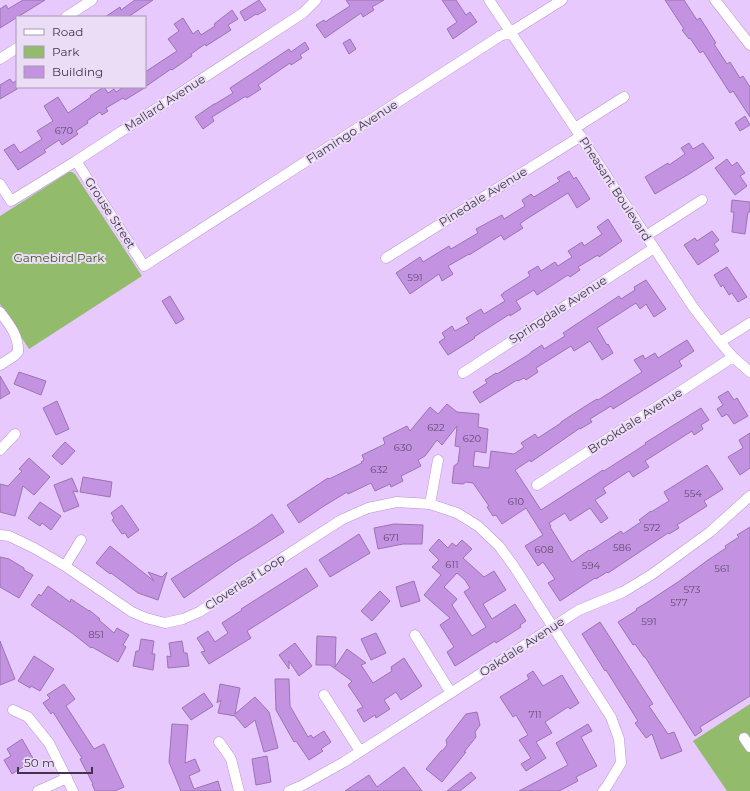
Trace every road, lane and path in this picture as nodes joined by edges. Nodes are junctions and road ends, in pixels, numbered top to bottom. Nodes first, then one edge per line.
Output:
1 (92, 0) edge
2 (316, 0) edge
3 (489, 0) edge
4 (562, 0) edge
5 (715, 0) edge
6 (68, 16) edge
7 (511, 32) junction
8 (750, 45) edge
9 (16, 49) edge
10 (0, 59) edge
11 (624, 96) dead end
12 (578, 132) junction
13 (76, 161) junction
14 (0, 184) edge
15 (702, 200) dead end
16 (646, 236) junction
17 (654, 248) junction
18 (386, 258) dead end
19 (144, 266) joint
20 (0, 312) edge
21 (750, 323) edge
22 (720, 342) junction
23 (734, 357) junction
24 (0, 365) edge
25 (750, 372) edge
26 (463, 373) dead end
27 (15, 434) dead end
28 (0, 450) edge
29 (438, 460) dead end
30 (537, 485) dead end
31 (750, 496) edge
32 (430, 504) junction
33 (0, 535) edge
34 (81, 540) dead end
35 (65, 566) junction
36 (553, 627) junction
37 (415, 635) dead end
38 (451, 692) junction
39 (324, 695) dead end
40 (13, 710) dead end
41 (219, 742) dead end
42 (360, 751) junction
43 (67, 778) junction
44 (38, 791) edge
45 (73, 791) edge
46 (239, 791) edge
47 (289, 791) edge
48 (603, 791) edge

1 - 6 street
2 - 13 street, Mallard Avenue
3 - 7 street, Pheasant Boulevard
4 - 7 street, Flamingo Avenue
5 - 8 street
7 - 12 street, Pheasant Boulevard
7 - 19 street, Flamingo Avenue
9 - 10 street
11 - 12 street, Pinedale Avenue
12 - 16 street, Pheasant Boulevard
12 - 18 street, Pinedale Avenue
13 - 14 street, Mallard Avenue
13 - 19 street, Grouse Street
15 - 16 street
16 - 17 street, Pheasant Boulevard
17 - 22 street, Pheasant Boulevard
17 - 26 street, Springdale Avenue
20 - 24 street
21 - 22 street
22 - 23 street, Pheasant Boulevard
23 - 25 street, Pheasant Boulevard
23 - 30 street, Brookdale Avenue
27 - 28 street
29 - 32 street
31 - 36 street, Oakdale Avenue
32 - 35 street, Cloverleaf Loop
32 - 36 street, Cloverleaf Loop
33 - 35 street, Cloverleaf Loop
34 - 35 street
36 - 38 street, Oakdale Avenue
36 - 48 street, Cloverleaf Loop
37 - 38 street
38 - 42 street, Oakdale Avenue
39 - 42 street
40 - 43 street
41 - 46 street
42 - 47 street, Oakdale Avenue
43 - 44 street
43 - 45 street

